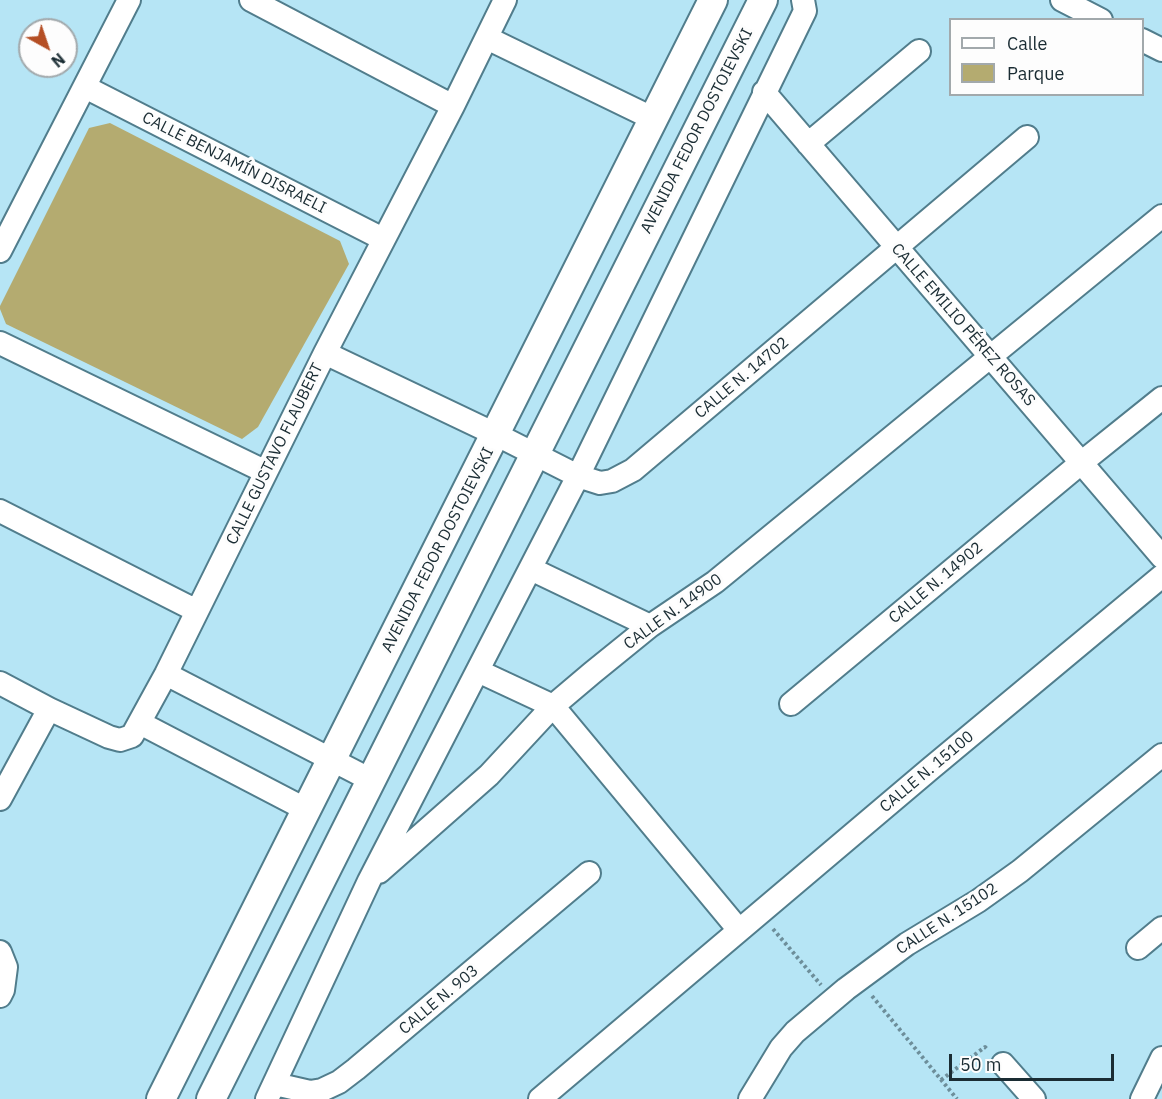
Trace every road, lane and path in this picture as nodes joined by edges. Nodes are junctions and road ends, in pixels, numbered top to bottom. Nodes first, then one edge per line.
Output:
1 (129, 0) edge
2 (251, 0) edge
3 (505, 0) edge
4 (713, 0) edge
5 (763, 0) edge
6 (803, 0) edge
7 (1062, 0) edge
8 (1097, 18) edge
9 (487, 38) junction
10 (1144, 41) edge
11 (1162, 50) edge
12 (919, 51) dead end
13 (85, 87) junction
14 (764, 92) junction
15 (453, 106) junction
16 (654, 119) junction
17 (1027, 137) dead end
18 (808, 144) junction
19 (1162, 216) edge
20 (383, 239) junction
21 (896, 247) junction
22 (0, 251) edge
23 (0, 343) edge
24 (325, 353) junction
25 (989, 356) junction
26 (1162, 398) edge
27 (495, 434) junction
28 (535, 454) junction
29 (1081, 463) junction
30 (266, 472) junction
31 (578, 476) junction
32 (0, 511) edge
33 (1162, 557) edge
34 (531, 569) junction
35 (1162, 576) edge
36 (197, 611) junction
37 (651, 626) junction
38 (478, 671) junction
39 (166, 674) junction
40 (0, 683) edge
41 (791, 704) dead end
42 (553, 706) junction
43 (49, 710) junction
44 (140, 723) junction
45 (1162, 755) edge
46 (332, 760) junction
47 (371, 780) junction
48 (0, 800) edge
49 (307, 810) junction
50 (589, 873) dead end
51 (369, 881) junction
52 (759, 914) junction
53 (1162, 928) edge
54 (739, 930) junction
55 (1138, 948) dead end
56 (0, 952) edge
57 (858, 979) junction
58 (0, 996) edge
59 (834, 999) junction
60 (1162, 1058) edge
61 (1003, 1064) joint
62 (941, 1080) junction
63 (271, 1091) edge
64 (162, 1099) edge
65 (211, 1099) edge
66 (540, 1099) edge
67 (750, 1099) edge
68 (957, 1099) edge
69 (1034, 1099) edge
70 (1142, 1099) edge

1 - 13 street
2 - 15 street
3 - 9 street, CALLE GUSTAVO FLAUBERT
4 - 16 main road, AVENIDA FEDOR DOSTOIEVSKI
5 - 28 main road, AVENIDA FEDOR DOSTOIEVSKI
6 - 14 street
7 - 8 street
9 - 15 street, CALLE GUSTAVO FLAUBERT
9 - 16 street
10 - 11 street
12 - 18 street
13 - 20 street, CALLE BENJAMÍN DISRAELI
13 - 22 street
14 - 18 street, CALLE EMILIO PÉREZ ROSAS
14 - 31 street
15 - 20 street, CALLE GUSTAVO FLAUBERT
16 - 27 main road, AVENIDA FEDOR DOSTOIEVSKI
17 - 21 street, CALLE N. 14702
18 - 21 street, CALLE EMILIO PÉREZ ROSAS
19 - 25 street, CALLE N. 14900
20 - 24 street, CALLE GUSTAVO FLAUBERT
21 - 25 street, CALLE EMILIO PÉREZ ROSAS
21 - 31 street, CALLE N. 14702
23 - 30 street
24 - 27 street, CALLE N. 14702
24 - 30 street, CALLE GUSTAVO FLAUBERT
25 - 29 street, CALLE EMILIO PÉREZ ROSAS
25 - 37 street, CALLE N. 14900
26 - 29 street, CALLE N. 14902
27 - 28 street, CALLE N. 14702
27 - 46 main road, AVENIDA FEDOR DOSTOIEVSKI
28 - 31 street, CALLE N. 14702
28 - 47 main road, AVENIDA FEDOR DOSTOIEVSKI
29 - 33 street, CALLE EMILIO PÉREZ ROSAS
29 - 41 street, CALLE N. 14902
30 - 36 street, CALLE GUSTAVO FLAUBERT
31 - 34 street
32 - 36 street
34 - 37 street
34 - 38 street
35 - 52 street, CALLE N. 15100
36 - 39 street, CALLE GUSTAVO FLAUBERT
37 - 42 street, CALLE N. 14900
38 - 42 street
38 - 51 street
39 - 44 street, CALLE GUSTAVO FLAUBERT
39 - 46 street
40 - 43 street, CALLE GUSTAVO FLAUBERT
42 - 51 street, CALLE N. 14900
42 - 54 street
43 - 44 street, CALLE GUSTAVO FLAUBERT
43 - 48 street
44 - 49 street
45 - 57 street, CALLE N. 15102
46 - 47 street
46 - 49 main road, AVENIDA FEDOR DOSTOIEVSKI
47 - 65 main road, AVENIDA FEDOR DOSTOIEVSKI
49 - 64 main road, AVENIDA FEDOR DOSTOIEVSKI
50 - 63 street, CALLE N. 903
51 - 63 street
52 - 54 street, CALLE N. 15100
52 - 59 path
53 - 55 street
54 - 66 street, CALLE N. 15100
56 - 58 street
57 - 59 street, CALLE N. 15102
57 - 62 path
59 - 67 street, CALLE N. 15102
60 - 70 street
61 - 62 path
61 - 69 street
62 - 68 path

